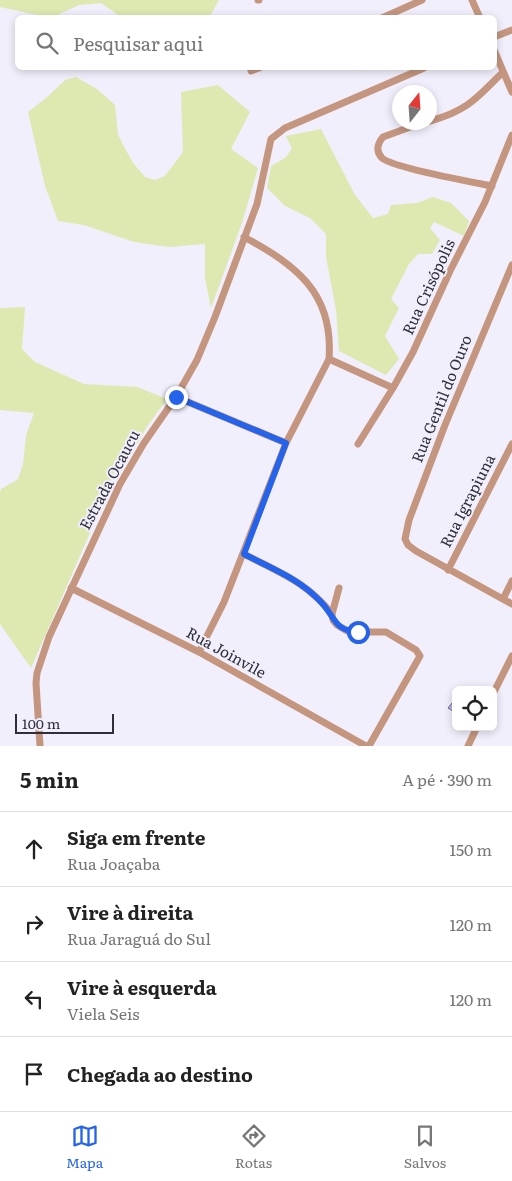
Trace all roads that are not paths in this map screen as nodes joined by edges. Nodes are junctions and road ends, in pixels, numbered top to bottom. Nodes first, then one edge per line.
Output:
1 (422, 0) edge
2 (472, 0) edge
3 (389, 15) edge
4 (479, 15) edge
5 (512, 30) edge
6 (497, 36) edge
7 (497, 57) edge
8 (253, 70) edge
9 (419, 70) edge
10 (250, 71) dead end
11 (503, 72) junction
12 (512, 92) edge
13 (437, 118) edge
14 (402, 130) edge
15 (512, 135) edge
16 (492, 186) junction
17 (244, 237) junction
18 (512, 264) edge
19 (329, 359) junction
20 (393, 388) junction
21 (176, 397) junction
22 (286, 443) junction
23 (358, 444) dead end
24 (512, 444) edge
25 (244, 554) junction
26 (448, 570) junction
27 (512, 581) edge
28 (71, 588) junction
29 (339, 588) dead end
30 (503, 599) junction
31 (512, 604) edge
32 (332, 614) junction
33 (199, 652) junction
34 (512, 656) edge
35 (497, 686) edge
36 (475, 731) edge
37 (40, 746) edge
38 (367, 746) edge
39 (468, 746) edge

1 - 3 street
2 - 4 street
5 - 6 street
7 - 11 street
8 - 10 street
9 - 17 street, Estrada Ocaucu
11 - 12 street
11 - 13 street
14 - 16 street
15 - 16 street, Rua Crisópolis
16 - 20 street, Rua Crisópolis
17 - 19 street
17 - 21 street, Estrada Ocaucu
18 - 26 street, Rua Gentil do Ouro
19 - 20 street
19 - 22 street
20 - 23 street, Rua Crisópolis
21 - 22 street
21 - 28 street, Estrada Ocaucu
22 - 25 street
24 - 26 street, Rua Igrapiuna
25 - 32 street
25 - 33 street
26 - 30 street
27 - 30 street
28 - 33 street, Rua Joinvile
28 - 37 street, Estrada Ocaucu
29 - 32 street
30 - 31 street
32 - 38 street
33 - 38 street, Rua Joinvile
34 - 35 street
36 - 39 street

